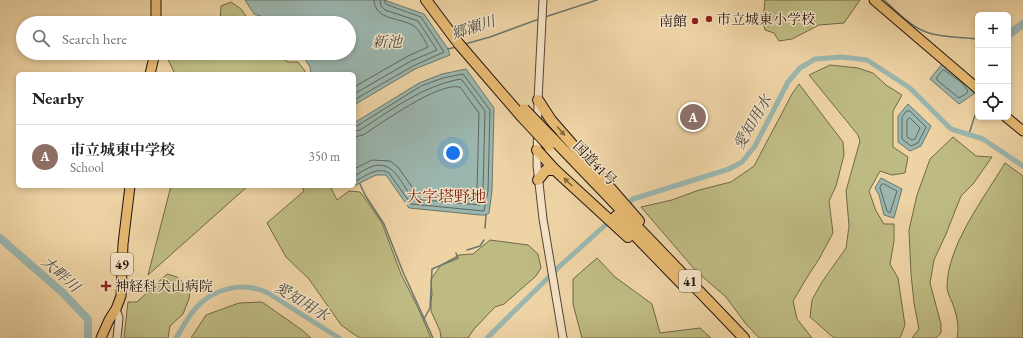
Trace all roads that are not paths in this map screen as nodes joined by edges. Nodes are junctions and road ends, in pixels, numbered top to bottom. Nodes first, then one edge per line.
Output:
1 (156, 0) edge
2 (426, 0) edge
3 (434, 0) edge
4 (543, 0) edge
5 (874, 0) edge
6 (156, 16) edge
7 (454, 32) junction
8 (153, 60) edge
9 (150, 72) edge
10 (975, 86) edge
11 (538, 100) junction
12 (551, 120) junction
13 (1010, 120) edge
14 (538, 121) junction
15 (1023, 131) edge
16 (537, 150) junction
17 (555, 170) junction
18 (538, 180) junction
19 (130, 188) edge
20 (604, 198) junction
21 (632, 227) junction
22 (677, 273) junction
23 (116, 309) junction
24 (101, 338) edge
25 (117, 338) edge
26 (563, 338) edge
27 (734, 338) edge
28 (744, 338) edge

1 - 6 main road
2 - 7 highway, 国道41号 / 41
3 - 7 highway, 国道41号 / 41
4 - 11 street
5 - 10 main road
7 - 20 highway, 国道41号 / 41, bridge
8 - 9 main road
11 - 12 highway
11 - 14 street
12 - 14 highway
12 -> 20 highway
13 - 15 main road
14 - 16 street
16 - 17 highway
16 - 18 street
17 - 18 highway
20 -> 17 highway
18 - 26 street
19 - 23 main road, 49
20 - 21 highway, 国道41号 / 41
20 - 21 highway
21 - 22 highway, 国道41号 / 41
22 - 27 highway, 国道41号 / 41
22 - 28 highway, 国道41号 / 41
23 - 24 main road, 49
23 - 25 street

